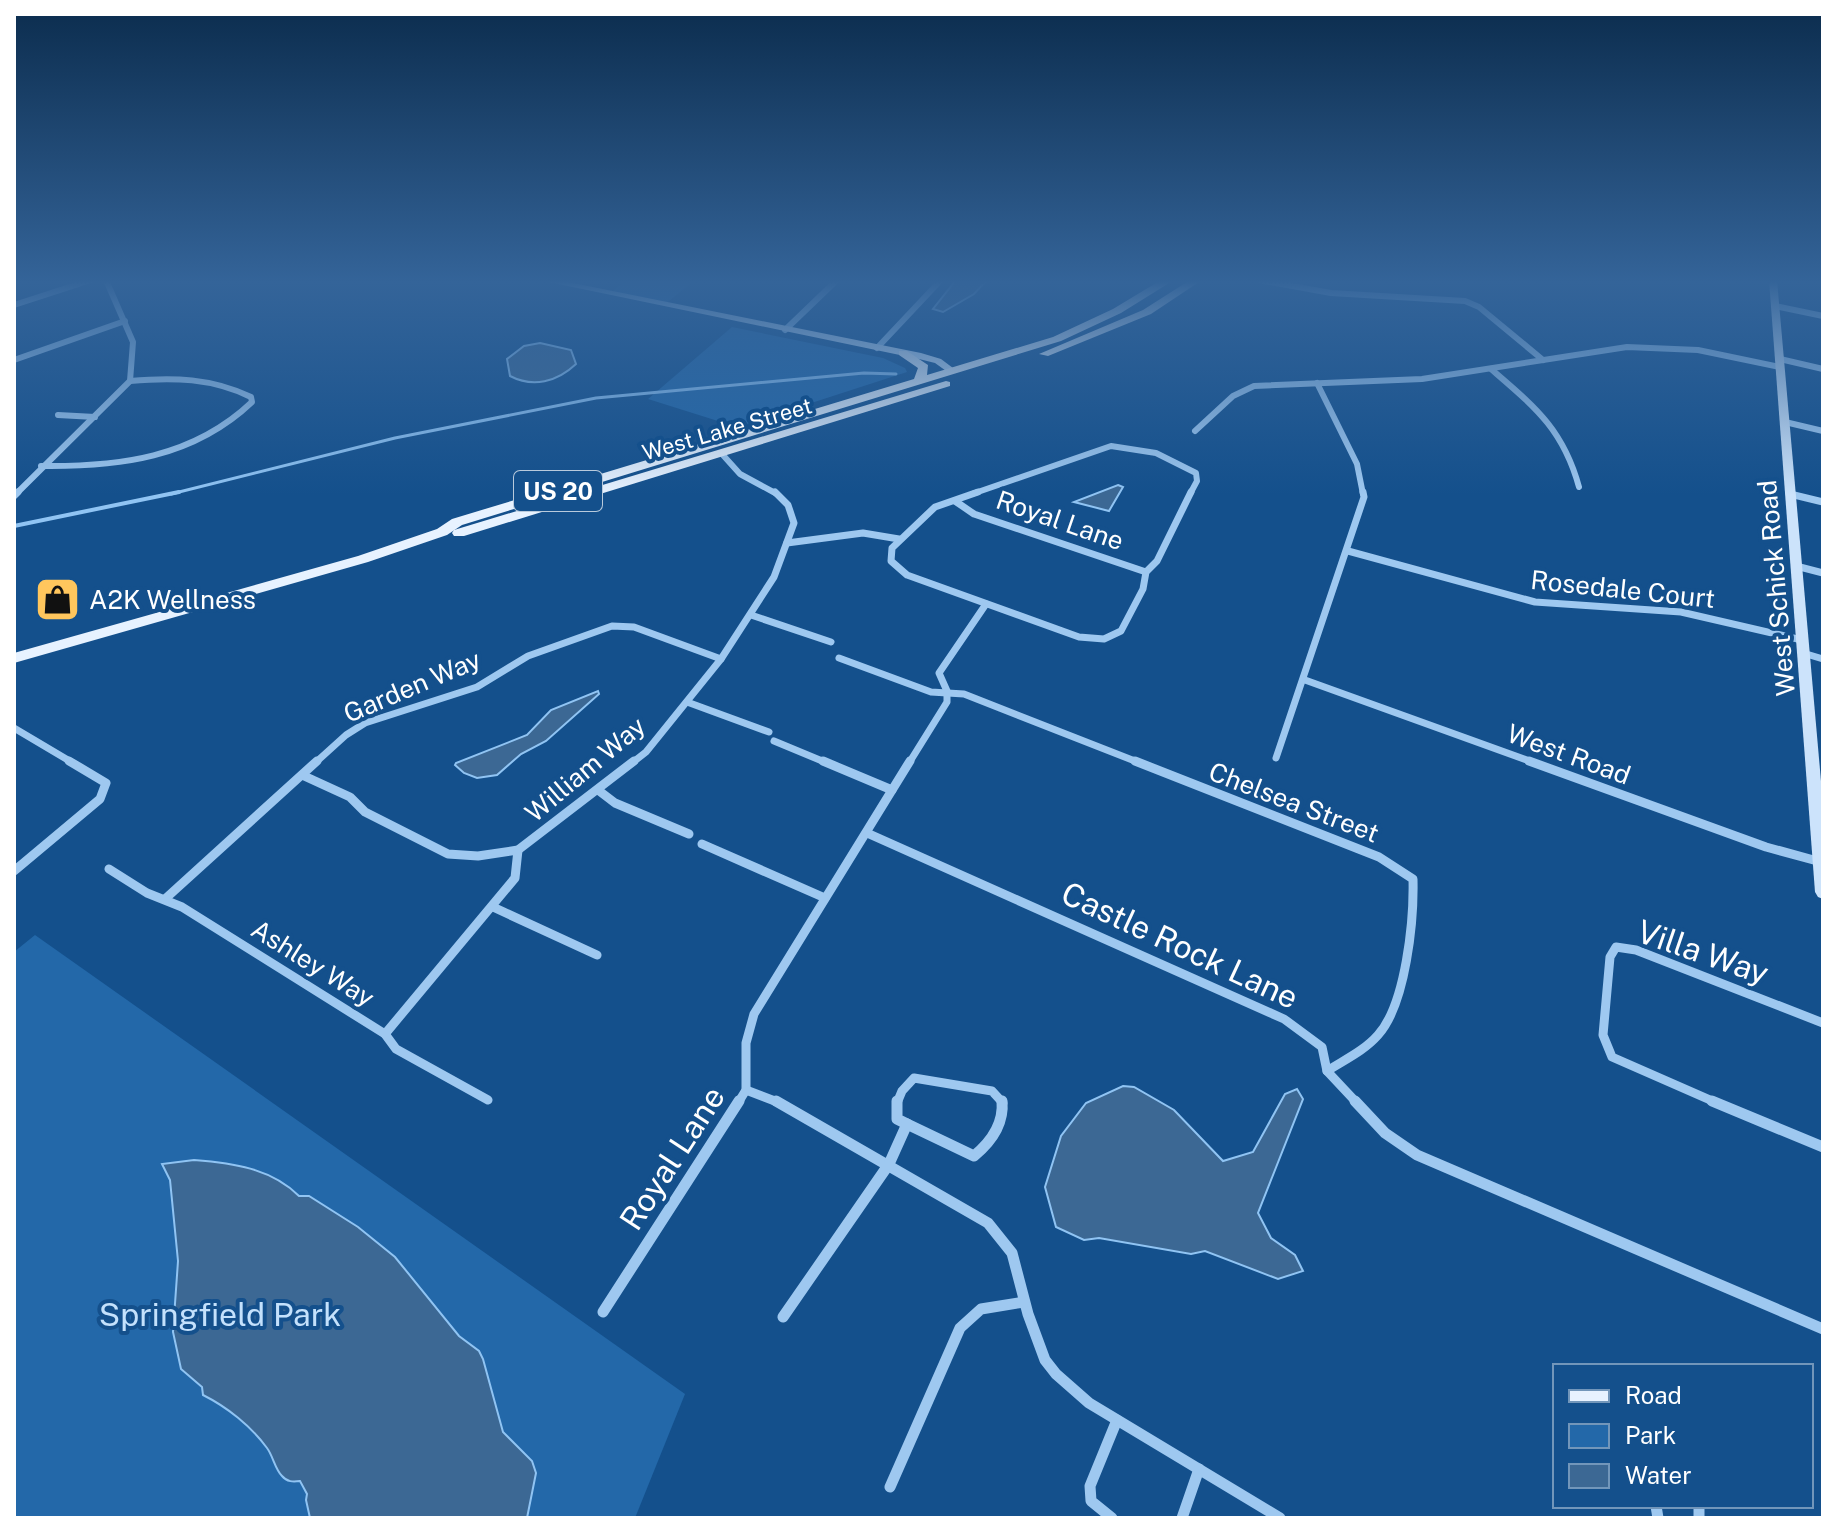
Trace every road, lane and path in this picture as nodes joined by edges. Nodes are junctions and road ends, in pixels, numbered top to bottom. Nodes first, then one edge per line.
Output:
1 (38, 351) edge
2 (134, 351) edge
3 (895, 351) edge
4 (1022, 351) edge
5 (1049, 351) edge
6 (1533, 351) edge
7 (1593, 351) edge
8 (1707, 351) edge
9 (1779, 351) edge
10 (903, 353) junction
11 (14, 360) edge
12 (1543, 360) junction
13 (1780, 363) junction
14 (1491, 369) junction
15 (1823, 369) edge
16 (957, 375) junction
17 (130, 381) junction
18 (919, 381) junction
19 (1317, 383) junction
20 (58, 415) dead end
21 (95, 417) junction
22 (1785, 422) junction
23 (1195, 431) dead end
24 (1823, 431) edge
25 (722, 454) junction
26 (41, 466) junction
27 (1579, 487) dead end
28 (15, 492) edge
29 (1790, 494) junction
30 (955, 501) junction
31 (1823, 502) edge
32 (442, 532) junction
33 (899, 539) junction
34 (787, 543) junction
35 (1348, 551) junction
36 (1796, 566) junction
37 (1146, 572) junction
38 (1823, 573) edge
39 (986, 604) junction
40 (751, 615) junction
41 (831, 642) dead end
42 (1803, 646) junction
43 (14, 658) edge
44 (839, 658) dead end
45 (721, 659) junction
46 (1823, 659) edge
47 (1305, 680) junction
48 (947, 691) junction
49 (687, 702) junction
50 (14, 728) edge
51 (769, 732) dead end
52 (774, 741) dead end
53 (1276, 758) dead end
54 (1818, 760) edge
55 (302, 775) junction
56 (598, 790) junction
57 (892, 790) junction
58 (867, 833) junction
59 (689, 834) dead end
60 (702, 844) dead end
61 (518, 850) junction
62 (1821, 862) junction
63 (109, 869) dead end
64 (14, 871) edge
65 (1823, 892) edge
66 (825, 898) junction
67 (165, 899) junction
68 (493, 907) junction
69 (597, 955) dead end
70 (1823, 1023) edge
71 (385, 1034) junction
72 (1327, 1071) junction
73 (746, 1090) junction
74 (488, 1100) dead end
75 (907, 1124) junction
76 (1823, 1147) edge
77 (889, 1164) junction
78 (1024, 1302) junction
79 (603, 1312) dead end
80 (783, 1317) dead end
81 (1823, 1329) edge
82 (1117, 1420) junction
83 (1199, 1469) junction
84 (890, 1487) dead end
85 (1112, 1518) edge
86 (1182, 1518) edge
87 (1280, 1518) edge

1 - 11 street
2 - 17 street
3 - 10 street
4 - 16 main road, West Lake Street / US 20
5 - 16 main road, West Lake Street / US 20
6 - 12 street
7 - 12 street
8 - 13 street
9 - 13 street, West Schick Road
10 - 16 street
10 - 18 main road
12 - 14 street
13 - 15 street
13 - 22 street, West Schick Road
14 - 19 street
14 - 27 street
16 - 18 main road, West Lake Street / US 20
16 - 25 main road, West Lake Street / US 20
17 - 21 street
17 - 26 street
18 - 32 main road, West Lake Street / US 20
19 - 23 street
19 - 35 street
20 - 21 street
21 - 26 street
22 - 24 street
22 - 29 street, West Schick Road
25 - 32 main road, West Lake Street / US 20
25 - 34 street, William Way
26 - 28 street
29 - 31 street
29 - 36 street, West Schick Road
30 - 33 street
30 - 37 street, Royal Lane
30 - 37 street
32 - 43 main road, West Lake Street / US 20
33 - 34 street
33 - 39 street, Royal Lane
34 - 40 street, William Way
35 - 42 street, Rosedale Court
35 - 47 street
36 - 38 street
36 - 42 street, West Schick Road
37 - 39 street, Royal Lane
39 - 48 street, Royal Lane
40 - 41 street
40 - 45 street, William Way
42 - 46 street, Rosedale Court
42 - 54 street, West Schick Road
44 - 48 street
45 - 49 street, William Way
45 - 55 street, Garden Way
47 - 53 street
47 - 62 street, West Road
48 - 57 street, Royal Lane
48 - 72 street, Chelsea Street
49 - 51 street
49 - 56 street, William Way
50 - 64 street
52 - 57 street
54 - 62 street, West Schick Road
55 - 61 street, William Way
55 - 67 street, Garden Way
56 - 59 street
56 - 61 street, William Way
57 - 58 street, Royal Lane
58 - 66 street, Royal Lane
58 - 72 street, Castle Rock Lane
60 - 66 street
61 - 68 street
62 - 65 street, West Schick Road
63 - 67 street, Ashley Way
66 - 73 street, Royal Lane
67 - 71 street, Ashley Way
68 - 69 street
68 - 71 street
70 - 76 street, Villa Way
71 - 74 street, Ashley Way
72 - 81 street, Castle Rock Lane
73 - 77 street
73 - 79 street, Royal Lane
75 - 75 street
75 - 77 street
77 - 78 street
77 - 80 street
78 - 82 street
78 - 84 street
82 - 83 street
82 - 85 street
83 - 86 street
83 - 87 street

